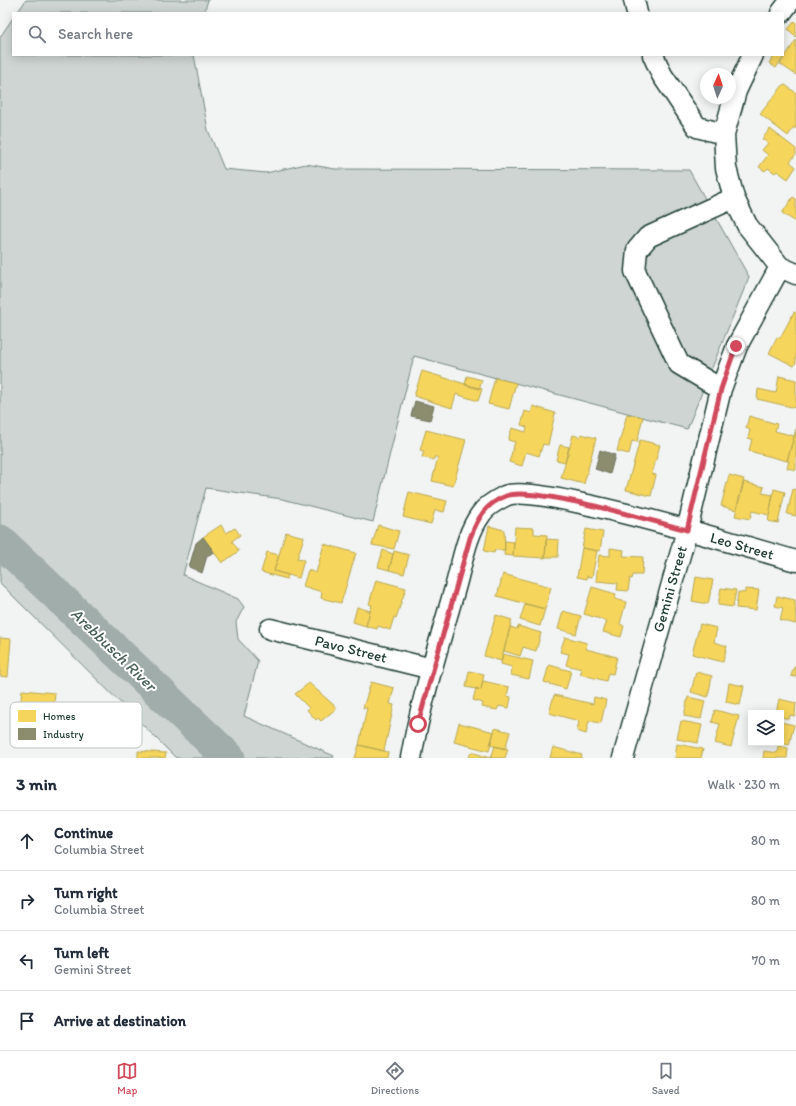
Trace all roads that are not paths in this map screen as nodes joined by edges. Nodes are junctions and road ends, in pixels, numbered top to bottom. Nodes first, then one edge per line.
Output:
1 (634, 0) edge
2 (791, 0) edge
3 (637, 12) edge
4 (782, 12) edge
5 (653, 56) edge
6 (753, 56) edge
7 (724, 134) junction
8 (734, 198) junction
9 (788, 270) edge
10 (721, 389) junction
11 (687, 530) junction
12 (796, 561) edge
13 (270, 629) dead end
14 (432, 669) junction
15 (411, 758) edge
16 (623, 758) edge

1 - 3 street
2 - 4 street
5 - 7 street
6 - 7 street
7 - 8 street
8 - 9 street
8 - 10 street
9 - 10 street, Gemini Street
10 - 11 street, Gemini Street
11 - 12 street, Leo Street
11 - 14 street, Leo Street
11 - 16 street, Gemini Street
13 - 14 street, Pavo Street
14 - 15 street, Leo Street

